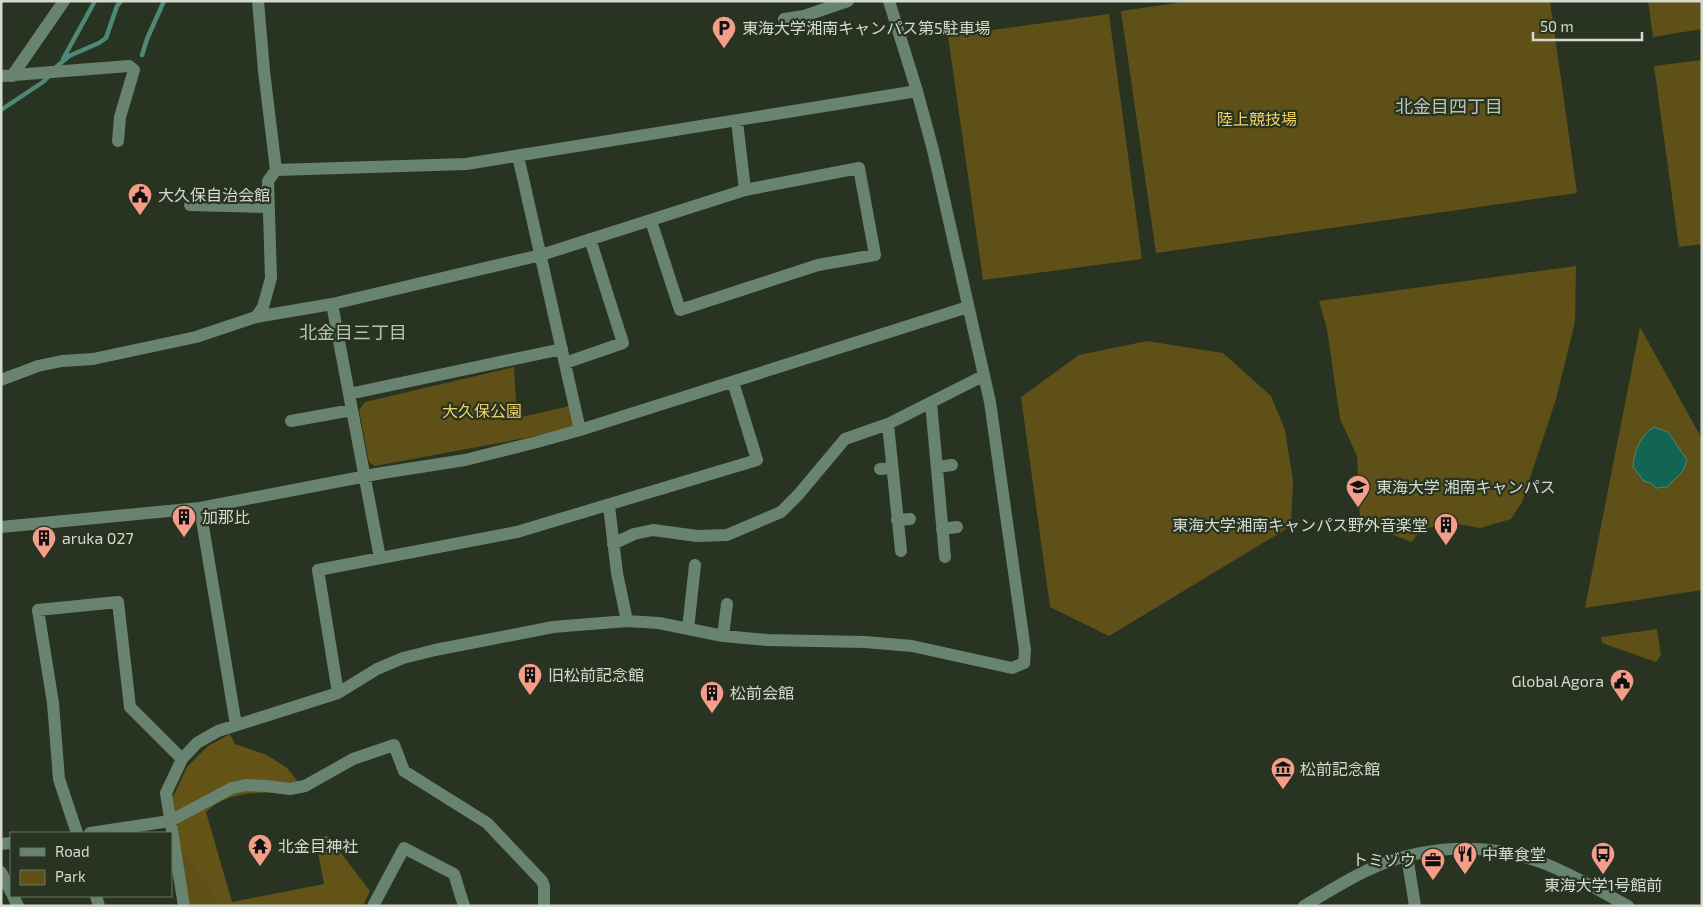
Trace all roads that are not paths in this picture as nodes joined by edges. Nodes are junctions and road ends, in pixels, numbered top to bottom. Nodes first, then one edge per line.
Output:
1 (64, 1) edge
2 (258, 1) edge
3 (848, 1) edge
4 (889, 1) edge
5 (784, 19) dead end
6 (4, 74) edge
7 (917, 91) junction
8 (736, 120) junction
9 (118, 141) dead end
10 (518, 156) junction
11 (276, 170) junction
12 (745, 190) junction
13 (190, 205) dead end
14 (268, 207) junction
15 (651, 221) junction
16 (590, 239) junction
17 (541, 255) junction
18 (332, 304) junction
19 (968, 307) junction
20 (256, 317) junction
21 (562, 349) junction
22 (566, 363) junction
23 (984, 376) junction
24 (1, 380) edge
25 (733, 382) junction
26 (348, 394) junction
27 (931, 403) junction
28 (352, 410) junction
29 (291, 422) dead end
30 (888, 424) junction
31 (580, 430) junction
32 (952, 465) dead end
33 (937, 466) junction
34 (365, 478) junction
35 (608, 506) junction
36 (200, 508) junction
37 (1, 527) edge
38 (957, 527) dead end
39 (942, 529) junction
40 (614, 544) junction
41 (901, 551) dead end
42 (945, 557) dead end
43 (380, 558) junction
44 (695, 565) dead end
45 (727, 604) dead end
46 (627, 621) junction
47 (688, 629) junction
48 (723, 636) junction
49 (338, 693) junction
50 (236, 725) junction
51 (182, 759) junction
52 (170, 820) junction
53 (77, 832) edge
54 (96, 832) edge
55 (172, 832) edge
56 (172, 832) edge
57 (1406, 856) junction
58 (1, 872) edge
59 (10, 890) edge
60 (184, 906) edge
61 (373, 906) edge
62 (464, 906) edge
63 (544, 906) edge
64 (1304, 906) edge
65 (1415, 906) edge
66 (1628, 906) edge

1 - 6 street
2 - 11 street
3 - 5 street
4 - 7 street
6 - 9 street
7 - 8 street
7 - 19 street
8 - 10 street
8 - 12 street
10 - 11 street
10 - 17 street
11 - 14 street
12 - 15 street
12 - 15 street
13 - 14 street
14 - 20 street
15 - 16 street
16 - 17 street
16 - 22 street
17 - 18 street
17 - 21 street
18 - 20 street
18 - 26 street
19 - 23 street
19 - 25 street
20 - 24 street
21 - 22 street
21 - 26 street
22 - 31 street
23 - 27 street
23 - 48 street
25 - 31 street
25 - 35 street
26 - 28 street
27 - 30 street
27 - 33 street
28 - 29 street
28 - 34 street
30 - 40 street
30 - 41 street
31 - 34 street
32 - 33 street
33 - 39 street
34 - 36 street
34 - 43 street
35 - 40 street
35 - 43 street
36 - 37 street
36 - 50 street
38 - 39 street
39 - 42 street
40 - 46 street
43 - 49 street
44 - 47 street
45 - 48 street
46 - 47 street
46 - 49 street
47 - 48 street
49 - 50 street
50 - 51 street
51 - 52 street
51 - 53 street
52 - 54 street
52 - 55 street
52 - 63 street
56 - 60 street
57 - 64 street
57 - 65 street
57 - 66 street
58 - 59 street
61 - 62 street

